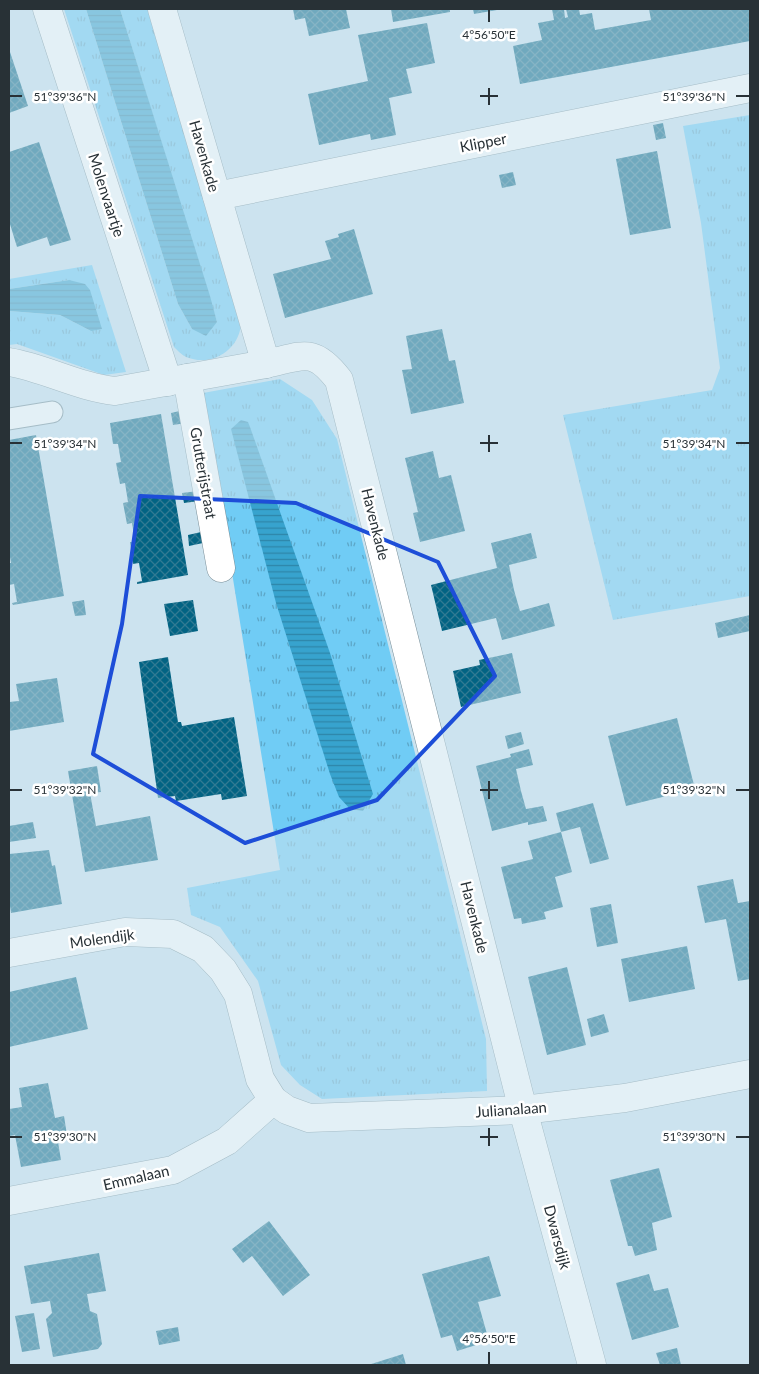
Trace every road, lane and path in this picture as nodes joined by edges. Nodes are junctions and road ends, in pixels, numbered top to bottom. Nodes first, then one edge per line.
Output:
1 (47, 9) edge
2 (162, 9) edge
3 (750, 88) edge
4 (216, 196) junction
5 (9, 362) edge
6 (266, 364) junction
7 (177, 380) junction
8 (52, 412) dead end
9 (9, 419) edge
10 (221, 568) dead end
11 (9, 953) edge
12 (750, 1074) edge
13 (273, 1100) junction
14 (523, 1110) junction
15 (9, 1201) edge
16 (592, 1365) edge

1 - 7 street, Molenvaartje
2 - 4 street, Havenkade
3 - 4 street, Klipper
4 - 6 street, Havenkade
5 - 7 street
6 - 7 street
6 - 14 street, Havenkade
7 - 10 street, Grutterijstraat
8 - 9 lane
11 - 13 street, Molendijk
12 - 14 street, Julianalaan
13 - 14 street, Julianalaan
13 - 15 street, Emmalaan
14 - 16 street, Dwarsdijk

